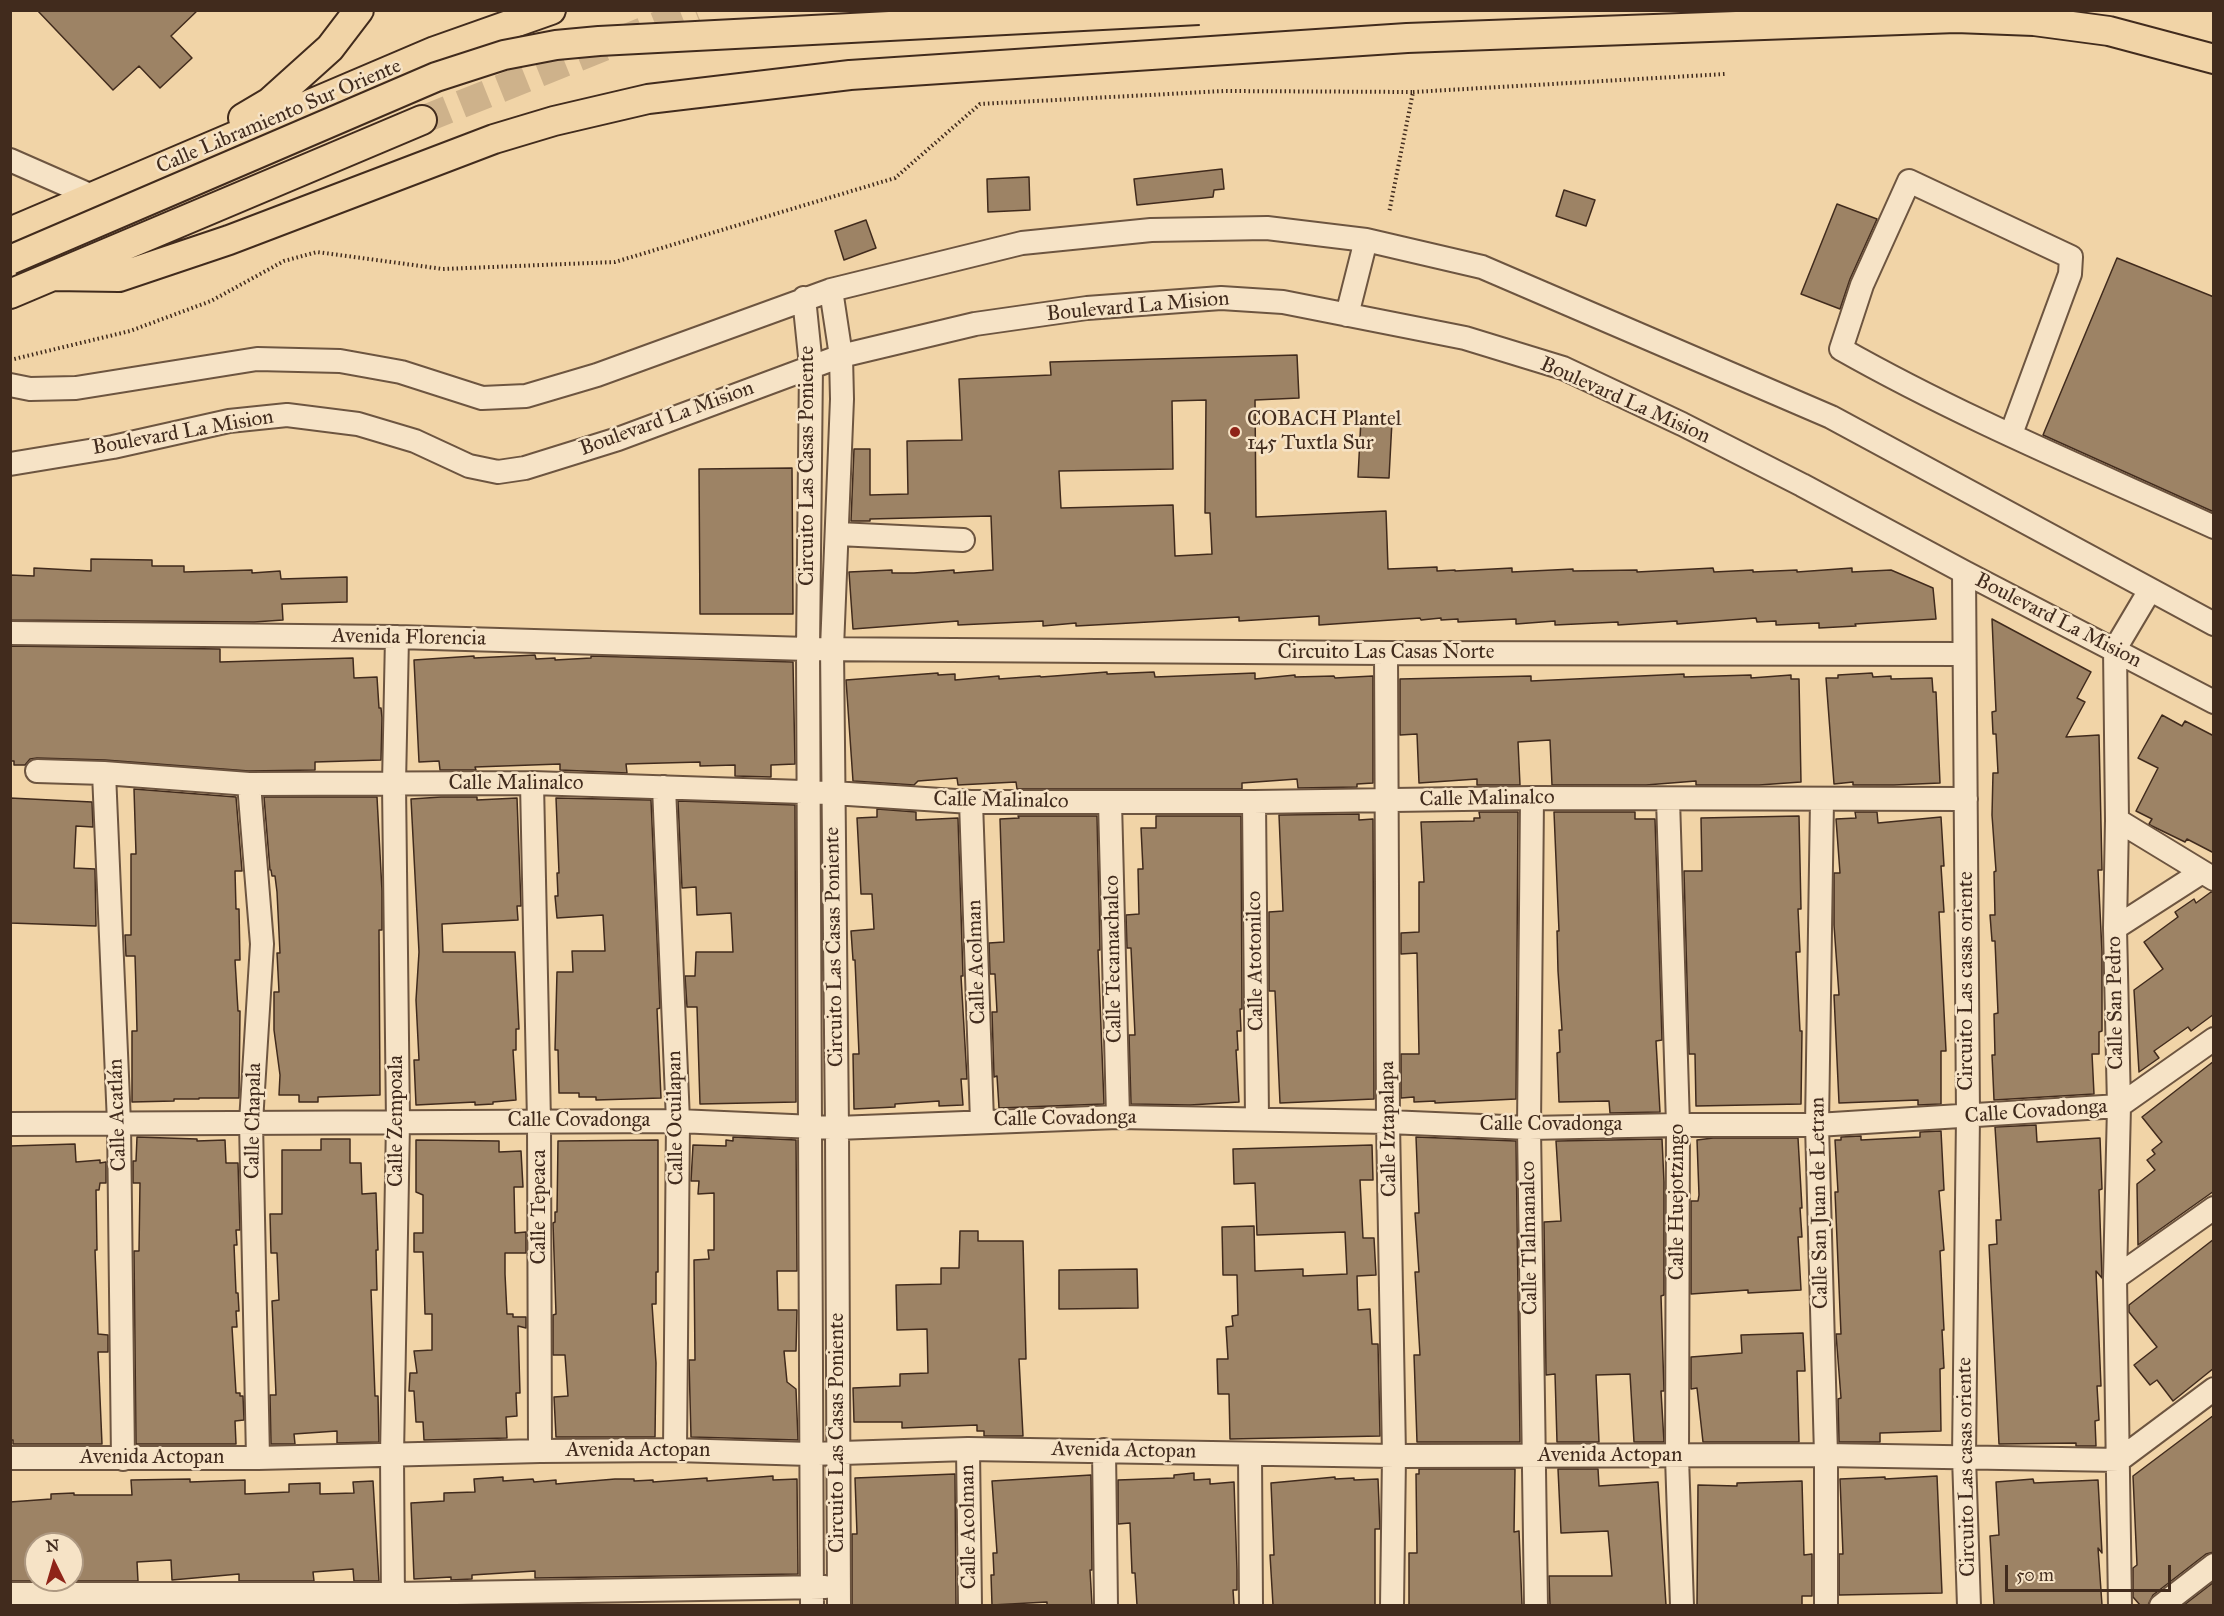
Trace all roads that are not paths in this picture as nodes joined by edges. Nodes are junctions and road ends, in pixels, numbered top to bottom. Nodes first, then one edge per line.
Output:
1 (359, 10) edge
2 (551, 10) edge
3 (1199, 10) edge
4 (2214, 59) edge
5 (422, 120) tunnel mouth
6 (10, 160) edge
7 (152, 171) junction
8 (92, 196) junction
9 (10, 232) edge
10 (1366, 240) junction
11 (10, 260) edge
12 (53, 276) junction
13 (831, 290) junction
14 (10, 294) edge
15 (804, 298) junction
16 (1347, 315) junction
17 (841, 356) junction
18 (811, 366) junction
19 (10, 385) edge
20 (2011, 434) junction
21 (10, 464) edge
22 (2214, 527) edge
23 (838, 534) junction
24 (963, 540) dead end
25 (1964, 572) junction
26 (2150, 590) junction
27 (2214, 624) edge
28 (10, 633) edge
29 (397, 637) junction
30 (832, 648) junction
31 (808, 649) junction
32 (2115, 649) junction
33 (1386, 653) junction
34 (1964, 654) junction
35 (2214, 702) edge
36 (37, 771) dead end
37 (104, 772) junction
38 (532, 783) junction
39 (249, 784) junction
40 (394, 784) junction
41 (664, 787) junction
42 (809, 793) junction
43 (833, 793) junction
44 (1532, 798) junction
45 (1668, 799) junction
46 (1822, 800) junction
47 (1966, 800) junction
48 (1386, 801) junction
49 (971, 802) junction
50 (1110, 802) junction
51 (1254, 802) junction
52 (2117, 820) junction
53 (2208, 875) edge
54 (2115, 928) junction
55 (2214, 1039) edge
56 (2119, 1106) junction
57 (1968, 1116) junction
58 (1118, 1117) junction
59 (1257, 1119) junction
60 (678, 1121) junction
61 (982, 1121) junction
62 (251, 1122) junction
63 (398, 1122) junction
64 (539, 1122) junction
65 (1388, 1122) junction
66 (119, 1123) junction
67 (10, 1124) edge
68 (1678, 1125) junction
69 (1817, 1125) junction
70 (811, 1127) junction
71 (837, 1128) junction
72 (1529, 1128) junction
73 (2214, 1208) edge
74 (2115, 1278) junction
75 (2214, 1389) edge
76 (968, 1449) junction
77 (675, 1450) junction
78 (1104, 1450) junction
79 (540, 1451) junction
80 (838, 1452) junction
81 (810, 1454) junction
82 (1250, 1454) junction
83 (392, 1455) junction
84 (1826, 1455) junction
85 (1394, 1456) junction
86 (1533, 1456) junction
87 (1677, 1457) junction
88 (1964, 1457) junction
89 (10, 1458) edge
90 (258, 1458) junction
91 (123, 1459) junction
92 (2118, 1460) junction
93 (2214, 1564) edge
94 (10, 1594) edge
95 (839, 1595) edge
96 (812, 1597) edge
97 (393, 1600) edge
98 (970, 1605) edge
99 (1106, 1605) edge
100 (1251, 1605) edge
101 (1392, 1605) edge
102 (1536, 1605) edge
103 (1682, 1605) edge
104 (1826, 1605) edge
105 (1969, 1605) edge
106 (2120, 1605) edge
107 (2161, 1605) edge

1 - 7 main road
2 - 7 main road, Calle Libramiento Sur Oriente
3 - 11 main road, bridge
4 - 12 main road
5 - 12 main road
6 - 8 street
7 - 8 main road, Calle Libramiento Sur Oriente
8 - 9 main road, Calle Libramiento Sur Oriente
10 - 13 street
10 - 16 street
10 - 26 street
12 - 14 main road
13 - 15 street
13 - 17 street, Circuito Las Casas Poniente
15 - 18 street, Circuito Las Casas Poniente
15 - 19 street
16 - 17 street, Boulevard La Mision
16 - 25 street, Boulevard La Mision
17 - 18 street, Boulevard La Mision
17 - 23 street, Circuito Las Casas Poniente
18 - 21 street, Boulevard La Mision
18 - 31 street, Circuito Las Casas Poniente
20 - 20 street
20 - 22 street
23 - 24 street
23 - 30 street, Circuito Las Casas Poniente
25 - 32 street, Boulevard La Mision
25 - 34 street, Circuito Las casas oriente
26 - 27 street
26 - 32 street
28 - 29 street, Avenida Florencia
29 - 31 street, Avenida Florencia
29 - 40 street, Calle Zempoala
30 - 31 street, Circuito Las Casas Norte
30 - 33 street, Circuito Las Casas Norte
30 - 43 street, Circuito Las Casas Poniente
31 - 42 street, Circuito Las Casas Poniente
32 - 35 street, Boulevard La Mision
32 - 52 street, Calle San Pedro
33 - 34 street, Circuito Las Casas Norte
33 - 48 street, Calle Iztapalapa
34 - 47 street, Circuito Las casas oriente
36 - 37 street, Calle Malinalco
37 - 39 street, Calle Malinalco
37 - 66 street, Calle Acatlán
38 - 40 street, Calle Malinalco
38 - 41 street, Calle Malinalco
38 - 64 street, Calle Tepeaca
39 - 40 street, Calle Malinalco
39 - 62 street, Calle Chapala
40 - 63 street, Calle Zempoala
41 - 42 street, Calle Malinalco
41 - 60 street, Calle Ocuilapan
42 - 43 street, Calle Malinalco
42 - 70 street, Circuito Las Casas Poniente
43 - 49 street, Calle Malinalco
43 - 71 street, Circuito Las Casas Poniente
44 - 45 street, Calle Malinalco
44 - 48 street, Calle Malinalco
44 - 72 street, Calle Tlalmanalco
45 - 46 street, Calle Malinalco
45 - 68 street, Calle Huejotzingo
46 - 47 street, Calle Malinalco
46 - 69 street, Calle San Juan de Letran
47 - 57 street, Circuito Las casas oriente
48 - 51 street, Calle Malinalco
48 - 65 street, Calle Iztapalapa
49 - 50 street, Calle Malinalco
49 - 61 street, Calle Acolman
50 - 51 street, Calle Malinalco
50 - 58 street, Calle Tecamachalco
51 - 59 street, Calle Atotonilco
52 - 53 street
52 - 54 street, Calle San Pedro
53 - 54 street
54 - 56 street, Calle San Pedro
55 - 56 street
56 - 57 street, Calle Covadonga
56 - 74 street, Calle San Pedro
57 - 69 street, Calle Covadonga
57 - 88 street, Circuito Las casas oriente
58 - 59 street, Calle Covadonga
58 - 61 street, Calle Covadonga
59 - 65 street, Calle Covadonga
60 - 64 street, Calle Covadonga
60 - 70 street, Calle Covadonga
60 - 77 street, Calle Ocuilapan
61 - 71 street, Calle Covadonga
62 - 63 street, Calle Covadonga
62 - 66 street, Calle Covadonga
62 - 90 street, Calle Chapala
63 - 64 street, Calle Covadonga
63 - 83 street, Calle Zempoala
64 - 79 street, Calle Tepeaca
65 - 72 street, Calle Covadonga
65 - 85 street, Calle Iztapalapa
66 - 67 street, Calle Covadonga
66 - 91 street, Calle Acatlán
68 - 69 street, Calle Covadonga
68 - 72 street, Calle Covadonga
68 - 87 street, Calle Huejotzingo
69 - 84 street, Calle San Juan de Letran
70 - 71 street, Calle Covadonga
70 - 81 street, Circuito Las Casas Poniente
71 - 80 street, Circuito Las Casas Poniente
72 - 86 street, Calle Tlalmanalco
73 - 74 street
74 - 92 street, Calle San Pedro
75 - 92 street
76 - 78 street, Avenida Actopan
76 - 80 street, Avenida Actopan
76 - 98 street, Calle Acolman
77 - 79 street, Avenida Actopan
77 - 81 street, Avenida Actopan
78 - 82 street, Avenida Actopan
78 - 99 street
79 - 83 street, Avenida Actopan
80 - 81 street, Avenida Actopan
80 - 95 street, Circuito Las Casas Poniente
81 - 96 street, Circuito Las Casas Poniente
82 - 85 street, Avenida Actopan
82 - 100 street
83 - 90 street, Avenida Actopan
83 - 97 street, Calle Zempoala
84 - 87 street, Avenida Actopan
84 - 88 street, Avenida Actopan
84 - 104 street, Calle San Juan de Letran
85 - 86 street, Avenida Actopan
85 - 101 street, Calle Iztapalapa
86 - 87 street, Avenida Actopan
86 - 102 street, Calle Tlalmanalco
87 - 103 street, Calle Huejotzingo
88 - 92 street, Avenida Actopan
88 - 105 street, Circuito Las casas oriente
89 - 91 street, Avenida Actopan
90 - 91 street, Avenida Actopan
92 - 106 street, Calle San Pedro
93 - 107 street
94 - 97 street
95 - 96 street
96 - 97 street

